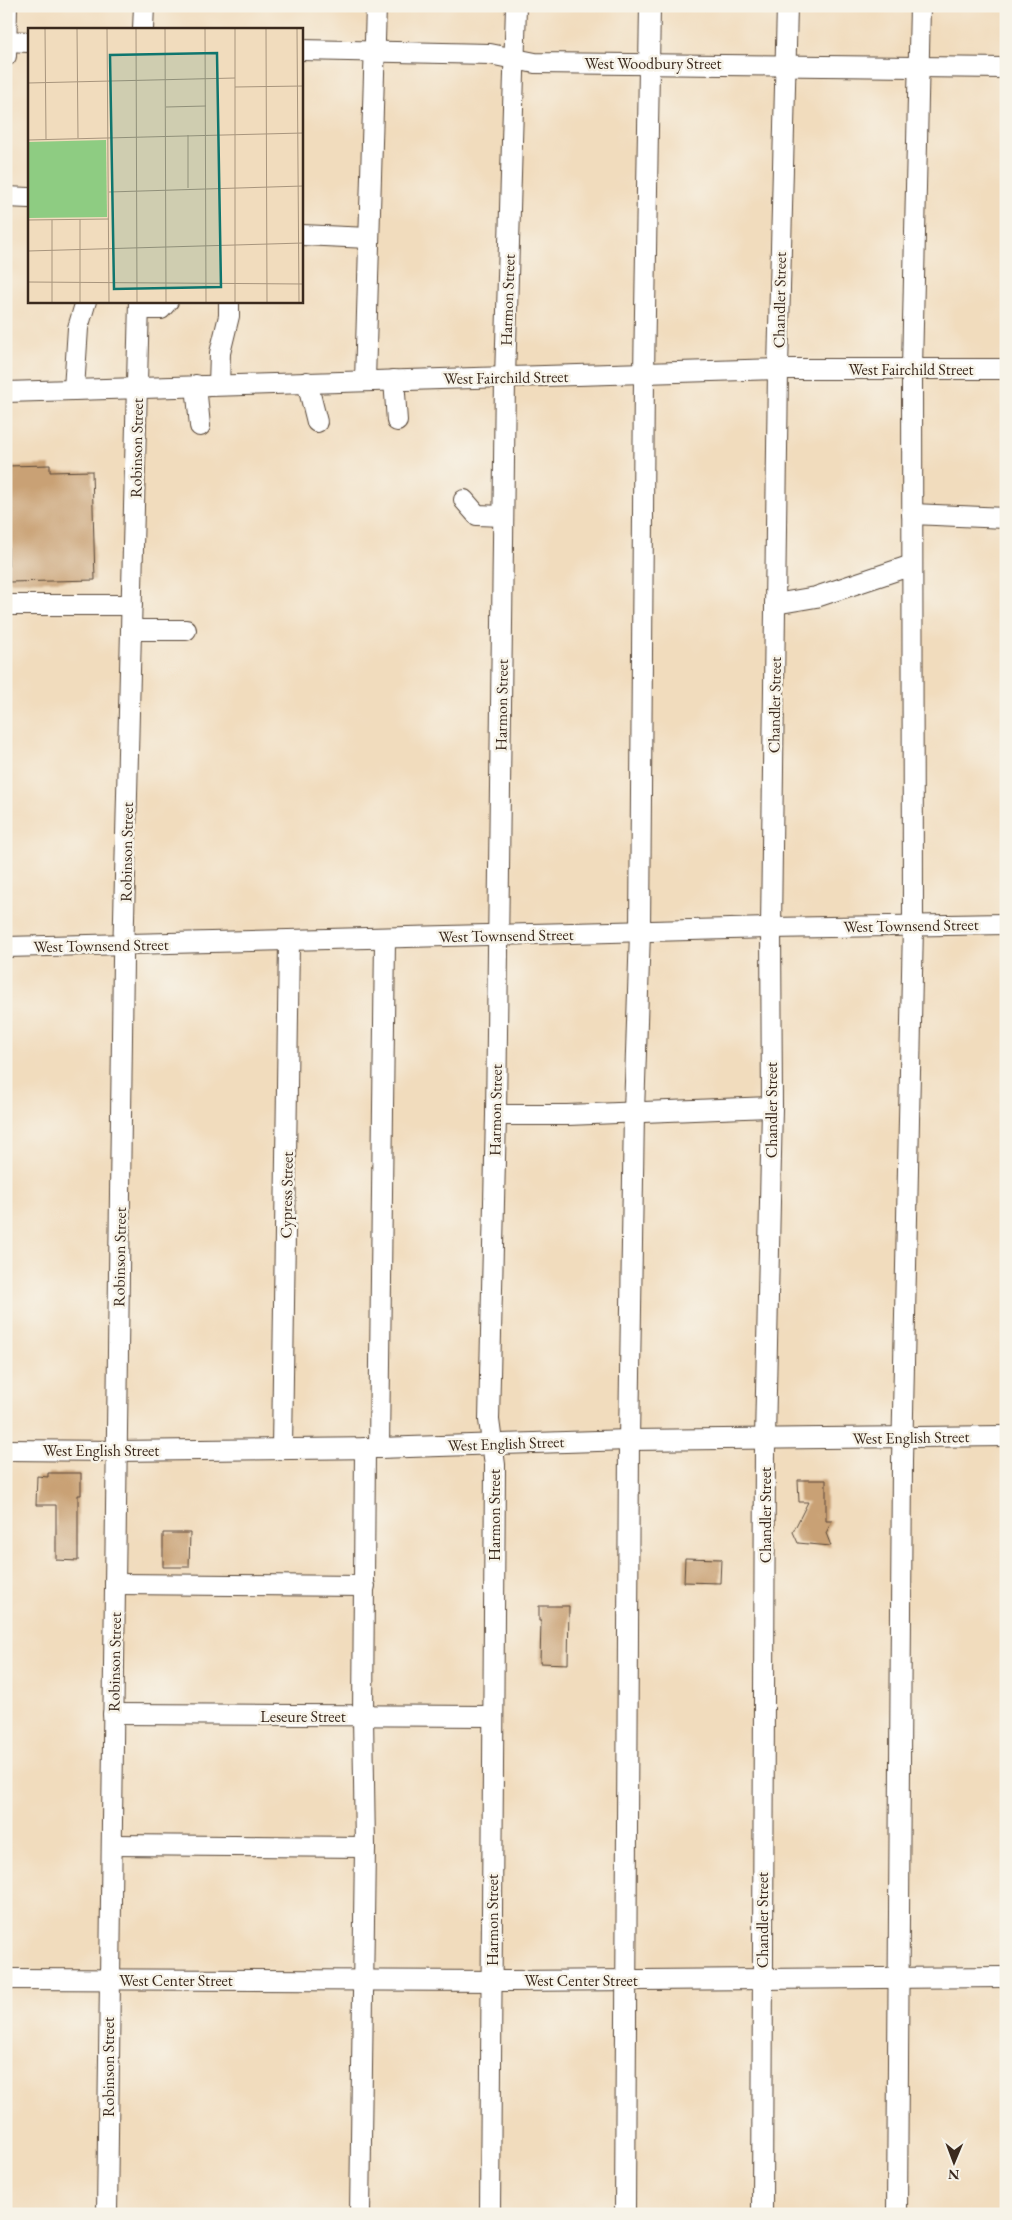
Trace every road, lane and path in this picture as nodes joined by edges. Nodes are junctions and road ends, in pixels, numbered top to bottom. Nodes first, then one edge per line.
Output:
1 (7, 6) edge
2 (144, 6) edge
3 (376, 6) edge
4 (516, 6) edge
5 (650, 6) edge
6 (787, 6) edge
7 (920, 6) edge
8 (143, 28) edge
9 (28, 42) edge
10 (7, 46) edge
11 (302, 50) edge
12 (374, 52) junction
13 (515, 59) junction
14 (649, 63) junction
15 (785, 65) junction
16 (918, 67) junction
17 (1006, 68) edge
18 (6, 197) edge
19 (28, 198) edge
20 (302, 235) edge
21 (369, 238) junction
22 (86, 302) edge
23 (167, 302) edge
24 (229, 302) edge
25 (139, 305) edge
26 (778, 369) junction
27 (912, 369) junction
28 (1006, 369) edge
29 (644, 374) junction
30 (505, 378) junction
31 (394, 380) junction
32 (366, 381) junction
33 (307, 382) junction
34 (196, 385) junction
35 (219, 385) junction
36 (137, 387) junction
37 (74, 389) junction
38 (6, 392) edge
39 (397, 421) dead end
40 (318, 422) dead end
41 (200, 426) dead end
42 (464, 500) dead end
43 (912, 514) junction
44 (503, 516) junction
45 (1006, 518) edge
46 (912, 565) junction
47 (775, 604) junction
48 (6, 605) edge
49 (132, 605) junction
50 (131, 630) junction
51 (186, 630) dead end
52 (1006, 924) edge
53 (912, 925) junction
54 (771, 928) junction
55 (640, 932) junction
56 (498, 935) junction
57 (385, 938) junction
58 (289, 941) junction
59 (124, 945) junction
60 (6, 947) edge
61 (772, 1107) junction
62 (634, 1112) junction
63 (496, 1115) junction
64 (1006, 1436) edge
65 (903, 1438) junction
66 (765, 1439) junction
67 (629, 1440) junction
68 (492, 1443) junction
69 (372, 1448) junction
70 (282, 1449) junction
71 (6, 1450) edge
72 (116, 1451) junction
73 (115, 1584) junction
74 (365, 1586) junction
75 (113, 1714) junction
76 (363, 1716) junction
77 (492, 1716) junction
78 (112, 1845) junction
79 (365, 1847) junction
80 (898, 1977) junction
81 (1006, 1977) edge
82 (364, 1979) junction
83 (6, 1980) edge
84 (109, 1980) junction
85 (625, 1980) junction
86 (762, 1980) junction
87 (492, 1981) junction
88 (107, 2214) edge
89 (360, 2214) edge
90 (490, 2214) edge
91 (625, 2214) edge
92 (762, 2214) edge
93 (897, 2214) edge

1 - 10 street
2 - 8 street
3 - 12 street
4 - 13 street, Harmon Street
5 - 14 street
6 - 15 street, Chandler Street
7 - 16 street
9 - 10 street
11 - 12 street, West Woodbury Street
12 - 13 street, West Woodbury Street
12 - 21 street
13 - 14 street, West Woodbury Street
13 - 30 street, Harmon Street
14 - 15 street, West Woodbury Street
14 - 29 street
15 - 16 street, West Woodbury Street
15 - 26 street, Chandler Street
16 - 17 street, West Woodbury Street
16 - 27 street
18 - 19 street
20 - 21 street
21 - 32 street
22 - 37 street
23 - 25 street
24 - 35 street
25 - 36 street, Robinson Street
26 - 27 street, West Fairchild Street
26 - 29 street, West Fairchild Street
26 - 47 street, Chandler Street
27 - 28 street, West Fairchild Street
27 - 43 street
29 - 30 street, West Fairchild Street
29 - 55 street
30 - 31 street, West Fairchild Street
30 - 44 street, Harmon Street
31 - 32 street, West Fairchild Street
31 - 39 street
32 - 33 street, West Fairchild Street
33 - 35 street, West Fairchild Street
33 - 40 street
34 - 35 street, West Fairchild Street
34 - 36 street, West Fairchild Street
34 - 41 street
36 - 37 street, West Fairchild Street
36 - 49 street, Robinson Street
37 - 38 street, West Fairchild Street
42 - 44 street
43 - 45 street
43 - 46 street
44 - 56 street, Harmon Street
46 - 47 street
46 - 53 street
47 - 54 street, Chandler Street
48 - 49 street
49 - 50 street, Robinson Street
50 - 51 street
50 - 59 street, Robinson Street
52 - 53 street, West Townsend Street
53 - 54 street, West Townsend Street
53 - 65 street
54 - 55 street, West Townsend Street
54 - 61 street, Chandler Street
55 - 56 street, West Townsend Street
55 - 62 street
56 - 57 street, West Townsend Street
56 - 63 street, Harmon Street
57 - 58 street, West Townsend Street
57 - 69 street
58 - 59 street, West Townsend Street
58 - 70 street, Cypress Street
59 - 60 street, West Townsend Street
59 - 72 street, Robinson Street
61 - 62 street
61 - 66 street, Chandler Street
62 - 63 street
62 - 67 street
63 - 68 street, Harmon Street
64 - 65 street, West English Street
65 - 66 street, West English Street
65 - 80 street
66 - 67 street, West English Street
66 - 86 street, Chandler Street
67 - 68 street, West English Street
67 - 85 street
68 - 69 street, West English Street
68 - 77 street, Harmon Street
69 - 70 street, West English Street
69 - 74 street
70 - 72 street, West English Street
71 - 72 street, West English Street
72 - 73 street, Robinson Street
73 - 74 street
73 - 75 street, Robinson Street
74 - 76 street
75 - 76 street, Leseure Street
75 - 78 street, Robinson Street
76 - 77 street, Leseure Street
76 - 79 street
77 - 87 street, Harmon Street
78 - 79 street
78 - 84 street, Robinson Street
79 - 82 street
80 - 81 street, West Center Street
80 - 86 street, West Center Street
80 - 93 street
82 - 84 street, West Center Street
82 - 87 street, West Center Street
82 - 89 street
83 - 84 street, West Center Street
84 - 88 street, Robinson Street
85 - 86 street, West Center Street
85 - 87 street, West Center Street
85 - 91 street
86 - 92 street, Chandler Street
87 - 90 street, Harmon Street

